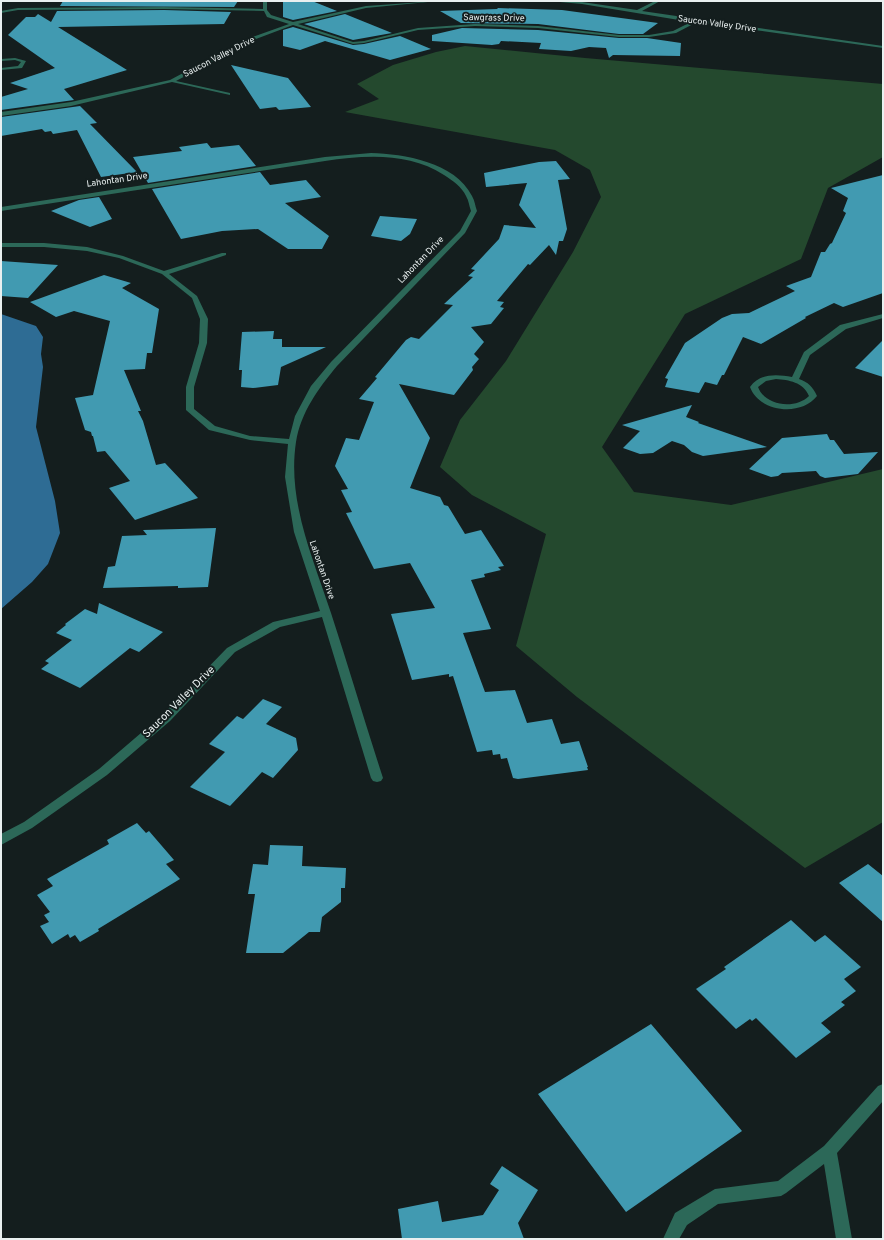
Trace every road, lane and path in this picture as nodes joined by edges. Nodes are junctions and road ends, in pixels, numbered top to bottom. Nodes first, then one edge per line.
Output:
1 (265, 1) edge
2 (436, 1) edge
3 (551, 1) edge
4 (658, 1) edge
5 (9, 5) dead end
6 (18, 9) junction
7 (265, 10) junction
8 (1, 12) edge
9 (637, 12) junction
10 (696, 21) junction
11 (292, 24) junction
12 (883, 47) edge
13 (1, 60) edge
14 (1, 69) edge
15 (172, 81) junction
16 (228, 94) dead end
17 (1, 114) edge
18 (1, 209) edge
19 (1, 245) edge
20 (224, 254) dead end
21 (164, 273) junction
22 (883, 316) edge
23 (794, 380) junction
24 (292, 442) junction
25 (326, 613) junction
26 (377, 778) dead end
27 (1, 840) edge
28 (883, 1091) edge
29 (830, 1151) junction
30 (671, 1239) edge
31 (844, 1239) edge

1 - 7 street
2 - 11 street, Saucon Valley Drive
3 - 9 street, Saucon Valley Drive
4 - 9 street
5 - 6 street
6 - 7 street
6 - 8 street
7 - 11 street, Sawgrass Drive
9 - 10 street, Saucon Valley Drive
10 - 11 street, Sawgrass Drive
10 - 12 street, Saucon Valley Drive
11 - 15 street, Saucon Valley Drive
13 - 14 street
15 - 16 street
15 - 17 street, Saucon Valley Drive
18 - 24 street, Lahontan Drive
19 - 21 street
20 - 21 street
21 - 24 street
22 - 23 street
23 - 23 street
24 - 25 street, Lahontan Drive
25 - 26 street, Lahontan Drive
25 - 27 street, Saucon Valley Drive
28 - 29 street
29 - 30 street
29 - 31 street

